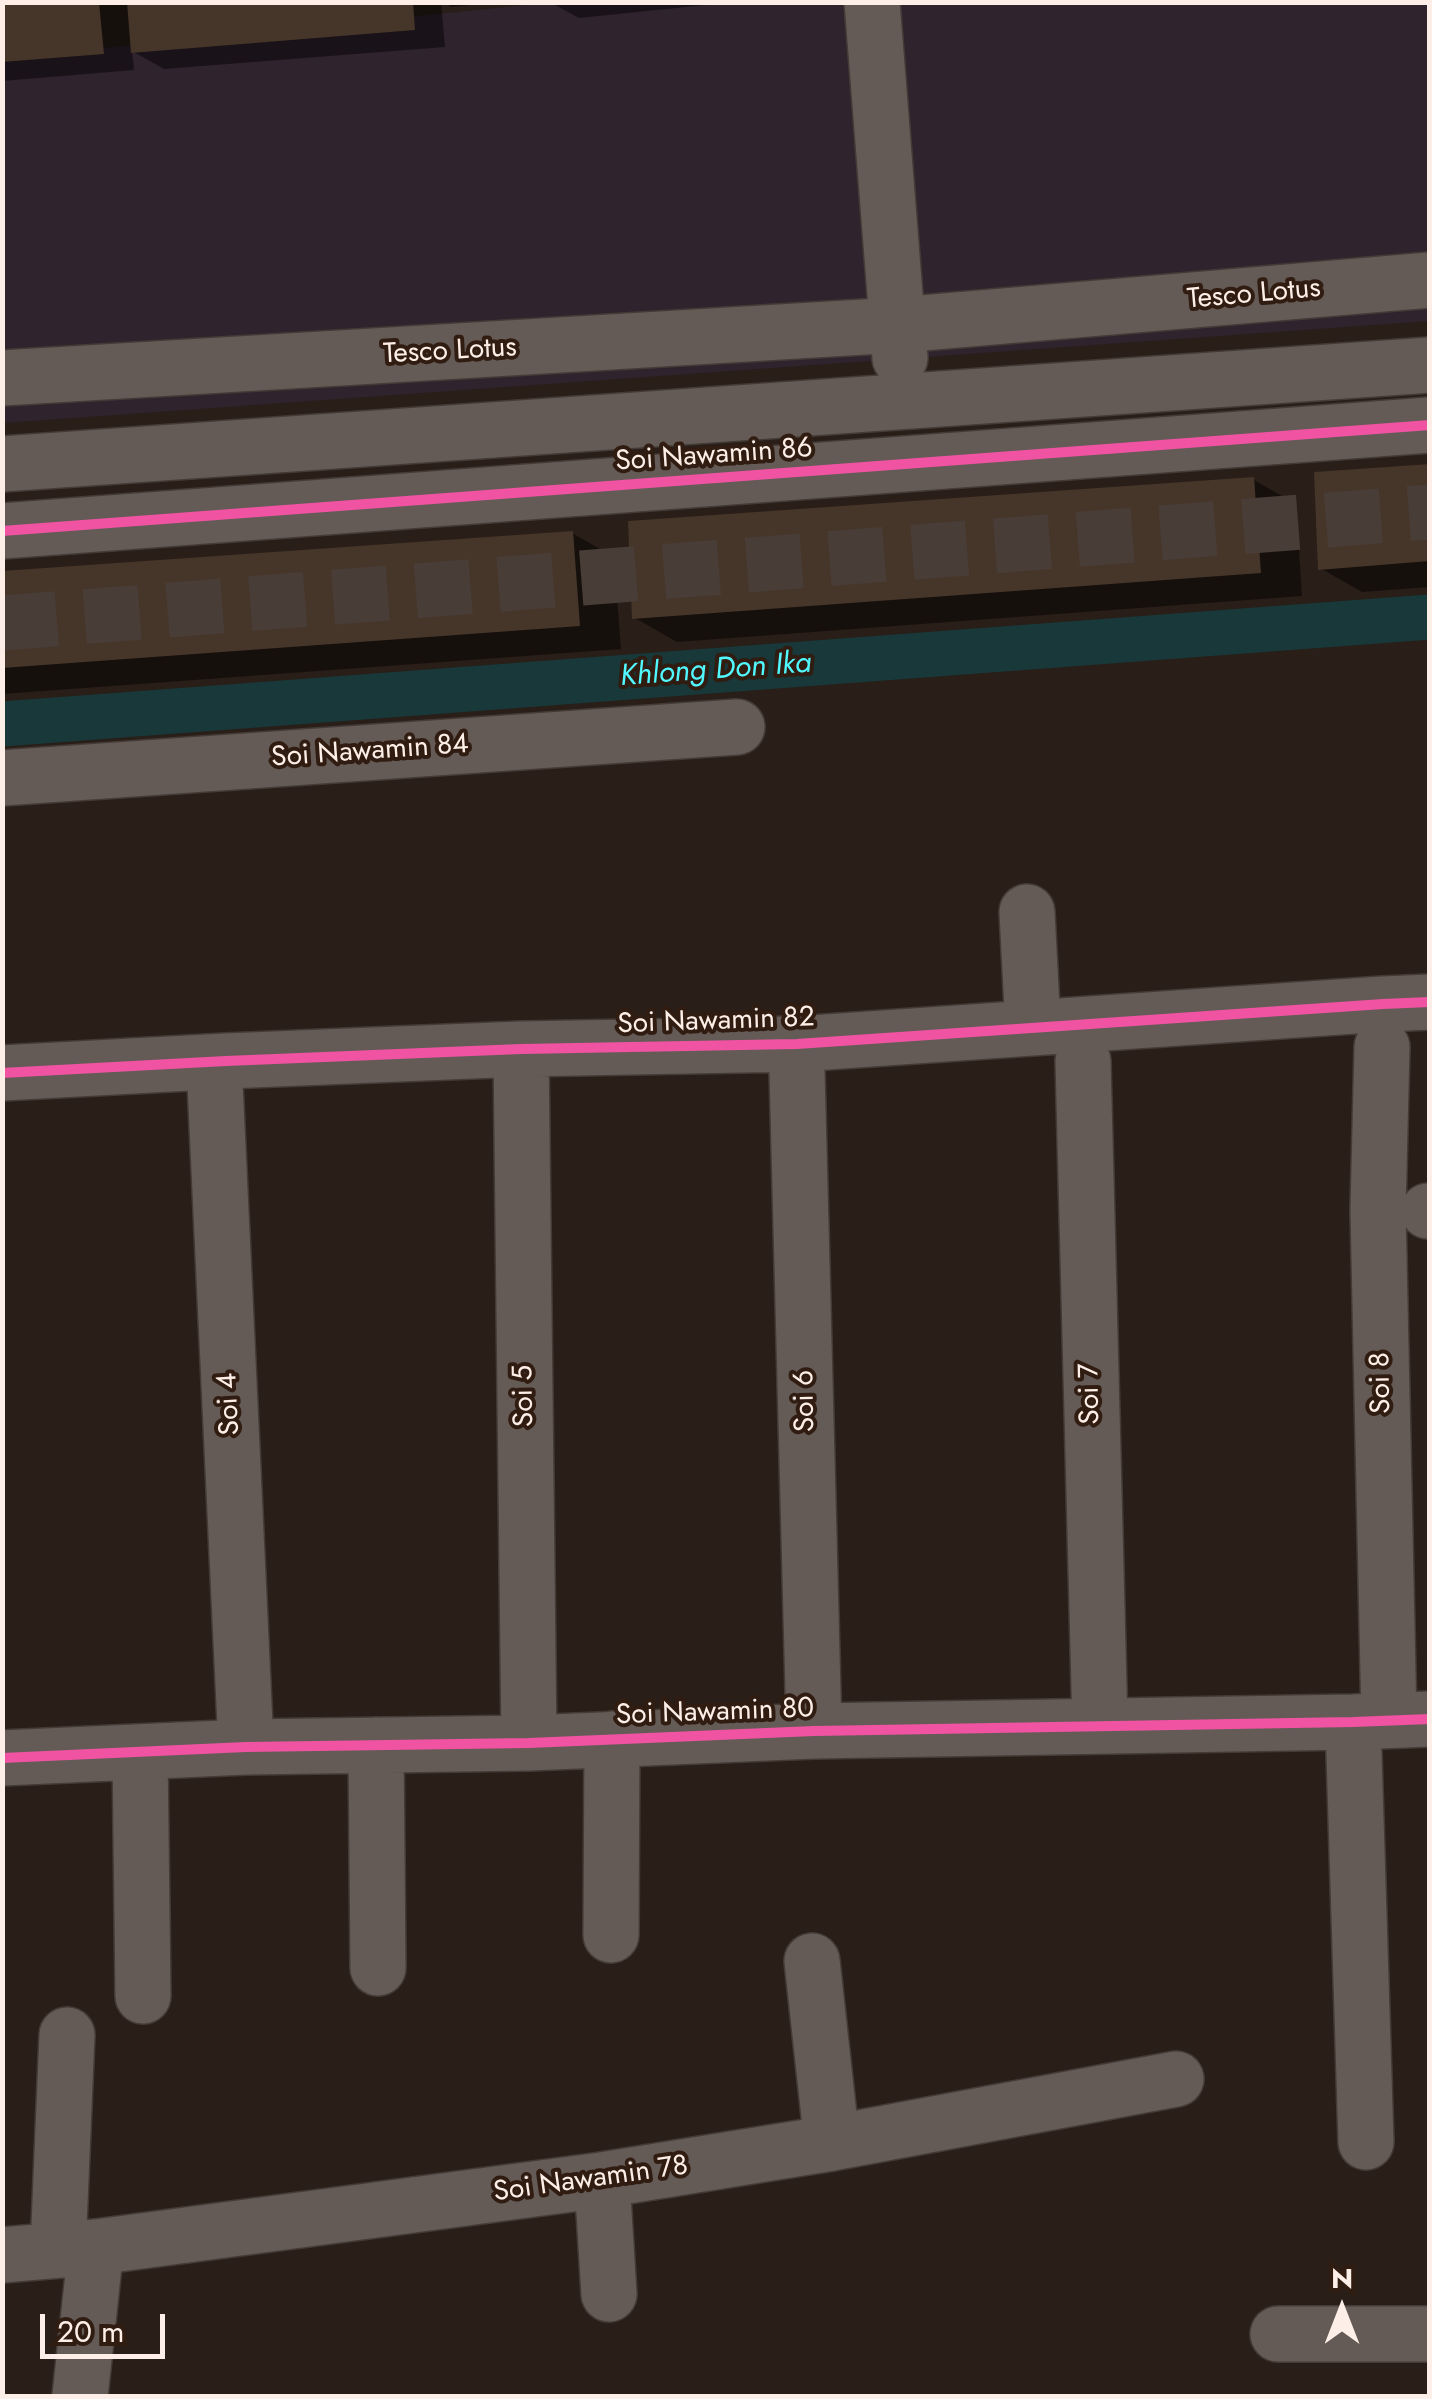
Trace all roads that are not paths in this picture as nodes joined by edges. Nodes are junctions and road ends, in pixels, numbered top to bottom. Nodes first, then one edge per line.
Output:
1 (872, 2) edge
2 (1430, 280) edge
3 (898, 324) junction
4 (1430, 365) edge
5 (2, 378) edge
6 (902, 402) junction
7 (1430, 425) edge
8 (2, 464) edge
9 (2, 531) edge
10 (737, 727) dead end
11 (2, 778) edge
12 (1027, 912) dead end
13 (1430, 1002) edge
14 (1034, 1028) junction
15 (1382, 1047) dead end
16 (520, 1049) junction
17 (1083, 1061) dead end
18 (214, 1062) junction
19 (798, 1072) dead end
20 (2, 1073) edge
21 (1390, 1720) edge
22 (1100, 1726) junction
23 (814, 1731) junction
24 (612, 1739) junction
25 (529, 1743) junction
26 (376, 1745) junction
27 (246, 1747) junction
28 (140, 1752) junction
29 (2, 1758) edge
30 (611, 1936) dead end
31 (812, 1960) dead end
32 (378, 1968) dead end
33 (143, 1996) dead end
34 (67, 2034) dead end
35 (1176, 2079) dead end
36 (1366, 2142) dead end
37 (832, 2144) junction
38 (602, 2180) junction
39 (77, 2248) junction
40 (2, 2255) edge
41 (608, 2294) dead end
42 (1278, 2334) dead end
43 (1430, 2334) edge
44 (80, 2396) edge

1 - 3 street
2 - 3 street, Tesco Lotus
3 - 5 street, Tesco Lotus
3 - 6 street
4 - 6 street, Soi Nawamin 86
6 - 8 street, Soi Nawamin 86
7 - 9 street, Soi Nawamin 86
10 - 11 street, Soi Nawamin 84
12 - 14 street
13 - 14 street, Soi Nawamin 82
14 - 16 street, Soi Nawamin 82
15 - 21 street, Soi 8
16 - 18 street, Soi Nawamin 82
16 - 25 street, Soi 5
17 - 22 street, Soi 7
18 - 20 street, Soi Nawamin 82
18 - 27 street, Soi 4
19 - 23 street, Soi 6
21 - 22 street, Soi Nawamin 80
21 - 36 street, Soi 8
22 - 23 street, Soi Nawamin 80
23 - 24 street, Soi Nawamin 80
24 - 25 street, Soi Nawamin 80
24 - 30 street
25 - 26 street, Soi Nawamin 80
26 - 27 street, Soi Nawamin 80
26 - 32 street
27 - 28 street, Soi Nawamin 80
28 - 29 street, Soi Nawamin 80
28 - 33 street
31 - 37 street
34 - 39 street
35 - 37 street, Soi Nawamin 78
37 - 38 street, Soi Nawamin 78
38 - 39 street, Soi Nawamin 78
38 - 41 street
39 - 40 street, Soi Nawamin 78
39 - 44 street
42 - 43 street

